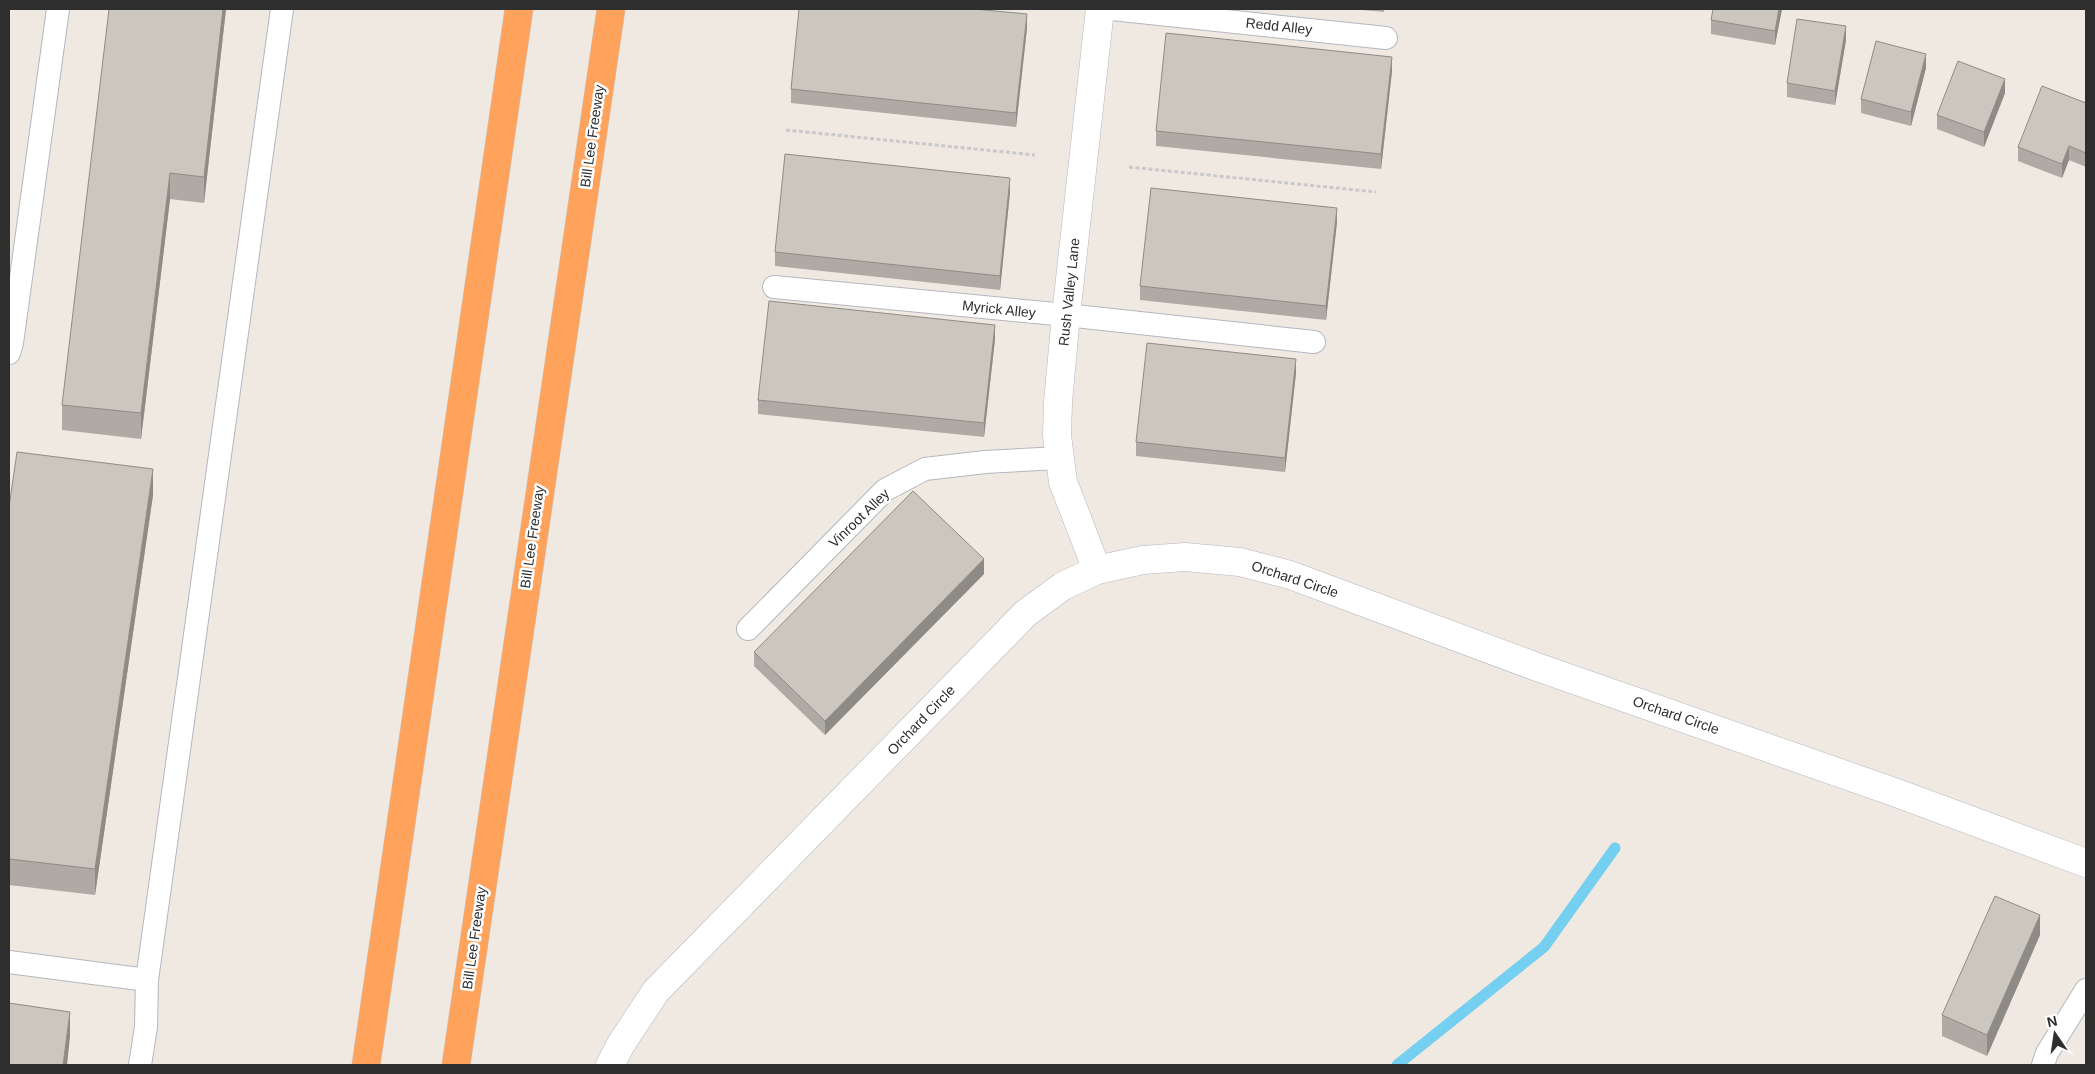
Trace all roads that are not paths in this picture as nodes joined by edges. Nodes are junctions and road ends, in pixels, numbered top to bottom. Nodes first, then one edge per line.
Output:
1 (58, 9) edge
2 (282, 9) edge
3 (519, 9) edge
4 (610, 9) edge
5 (1100, 9) edge
6 (1112, 9) edge
7 (1386, 38) dead end
8 (774, 287) dead end
9 (1066, 315) junction
10 (1314, 342) dead end
11 (9, 353) edge
12 (1059, 458) junction
13 (1097, 570) junction
14 (748, 629) dead end
15 (2086, 863) edge
16 (9, 962) edge
17 (146, 980) junction
18 (2086, 990) edge
19 (140, 1065) edge
20 (366, 1065) edge
21 (456, 1065) edge
22 (610, 1065) edge
23 (2042, 1065) edge

1 - 11 lane
2 - 17 lane
3 - 20 highway
4 - 21 highway, Bill Lee Freeway
5 - 9 street, Rush Valley Lane
6 - 7 lane, Redd Alley
8 - 9 lane, Myrick Alley
9 - 10 lane, Myrick Alley
9 - 12 street, Rush Valley Lane
12 - 13 street, Rush Valley Lane
12 - 14 lane, Vinroot Alley
13 - 15 street, Orchard Circle
13 - 22 street, Orchard Circle
16 - 17 lane
17 - 19 lane
18 - 23 lane

